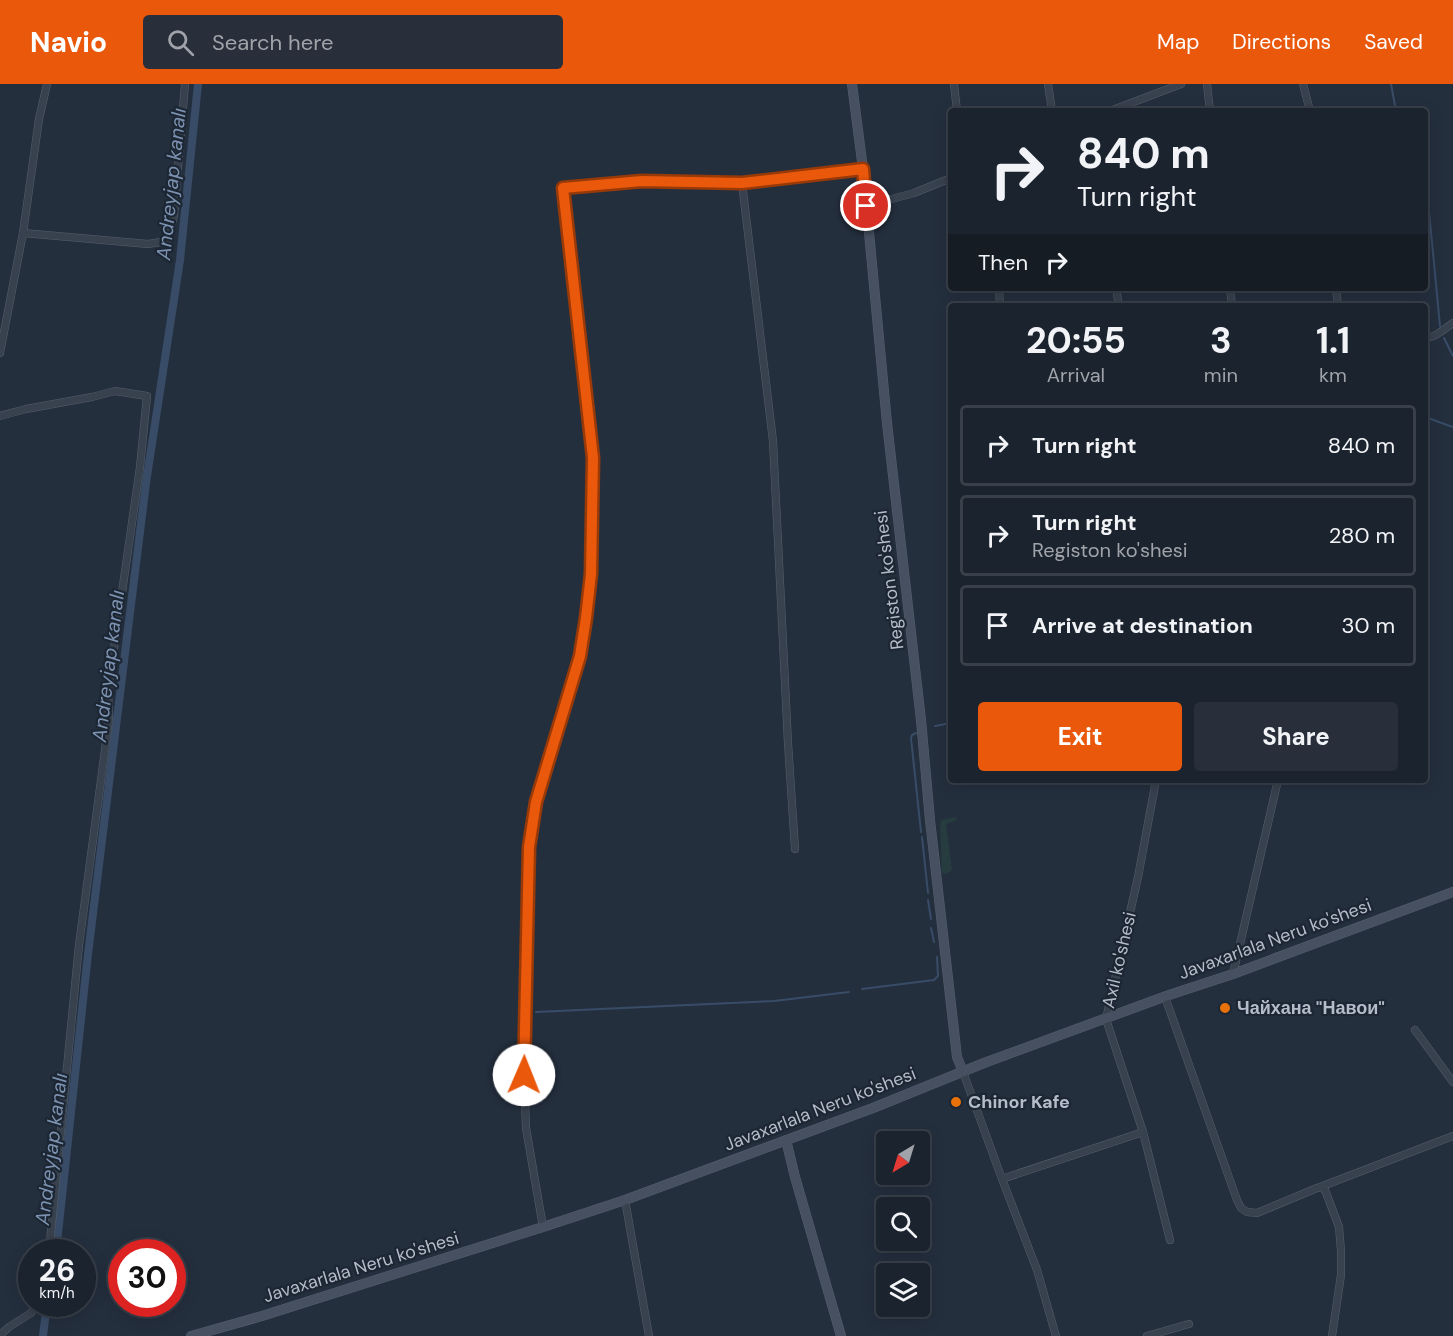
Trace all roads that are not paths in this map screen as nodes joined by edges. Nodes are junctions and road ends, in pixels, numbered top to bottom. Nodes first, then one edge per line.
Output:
1 (47, 84) edge
2 (185, 84) edge
3 (852, 84) edge
4 (954, 84) edge
5 (1048, 84) edge
6 (1181, 84) edge
7 (1207, 84) edge
8 (1304, 84) edge
9 (957, 108) edge
10 (1052, 108) edge
11 (1118, 108) edge
12 (1210, 108) edge
13 (1309, 108) edge
14 (863, 169) junction
15 (948, 179) edge
16 (742, 183) junction
17 (866, 206) junction
18 (23, 233) junction
19 (1453, 323) edge
20 (1428, 338) edge
21 (0, 353) edge
22 (0, 417) edge
23 (1155, 783) edge
24 (1277, 783) edge
25 (795, 849) dead end
26 (1453, 892) edge
27 (1233, 974) junction
28 (1165, 996) junction
29 (1106, 1019) junction
30 (1415, 1030) dead end
31 (963, 1072) junction
32 (1453, 1082) edge
33 (1143, 1132) junction
34 (1453, 1136) edge
35 (786, 1140) junction
36 (1002, 1179) junction
37 (1320, 1187) junction
38 (625, 1200) junction
39 (543, 1227) junction
40 (50, 1239) edge
41 (1170, 1240) dead end
42 (25, 1317) edge
43 (1189, 1324) dead end
44 (0, 1335) edge
45 (191, 1336) edge
46 (649, 1336) edge
47 (842, 1336) edge
48 (1056, 1336) edge
49 (1147, 1336) edge
50 (1332, 1336) edge

1 - 18 street
2 - 18 street
3 - 14 street, Registon ko'shesi
4 - 9 street
5 - 10 street
6 - 11 street
7 - 12 street
8 - 13 street
14 - 16 street
14 - 17 street, Registon ko'shesi
15 - 17 street
16 - 25 street
16 - 39 street
17 - 31 street, Registon ko'shesi
18 - 21 street
19 - 20 street
22 - 40 street
23 - 29 street, Axil ko'shesi
24 - 27 street
26 - 27 street, Javaxarlala Neru ko'shesi
27 - 28 street, Javaxarlala Neru ko'shesi
28 - 29 street, Javaxarlala Neru ko'shesi
28 - 37 street
29 - 31 street, Javaxarlala Neru ko'shesi
29 - 33 street, Axil ko'shesi
30 - 32 street
31 - 35 street, Javaxarlala Neru ko'shesi
31 - 36 street
33 - 36 street
33 - 41 street, Axil ko'shesi
34 - 37 street
35 - 38 street, Javaxarlala Neru ko'shesi
35 - 47 street
36 - 48 street
37 - 50 street
38 - 39 street, Javaxarlala Neru ko'shesi
38 - 46 street
39 - 45 street, Javaxarlala Neru ko'shesi
42 - 44 street
43 - 49 street

